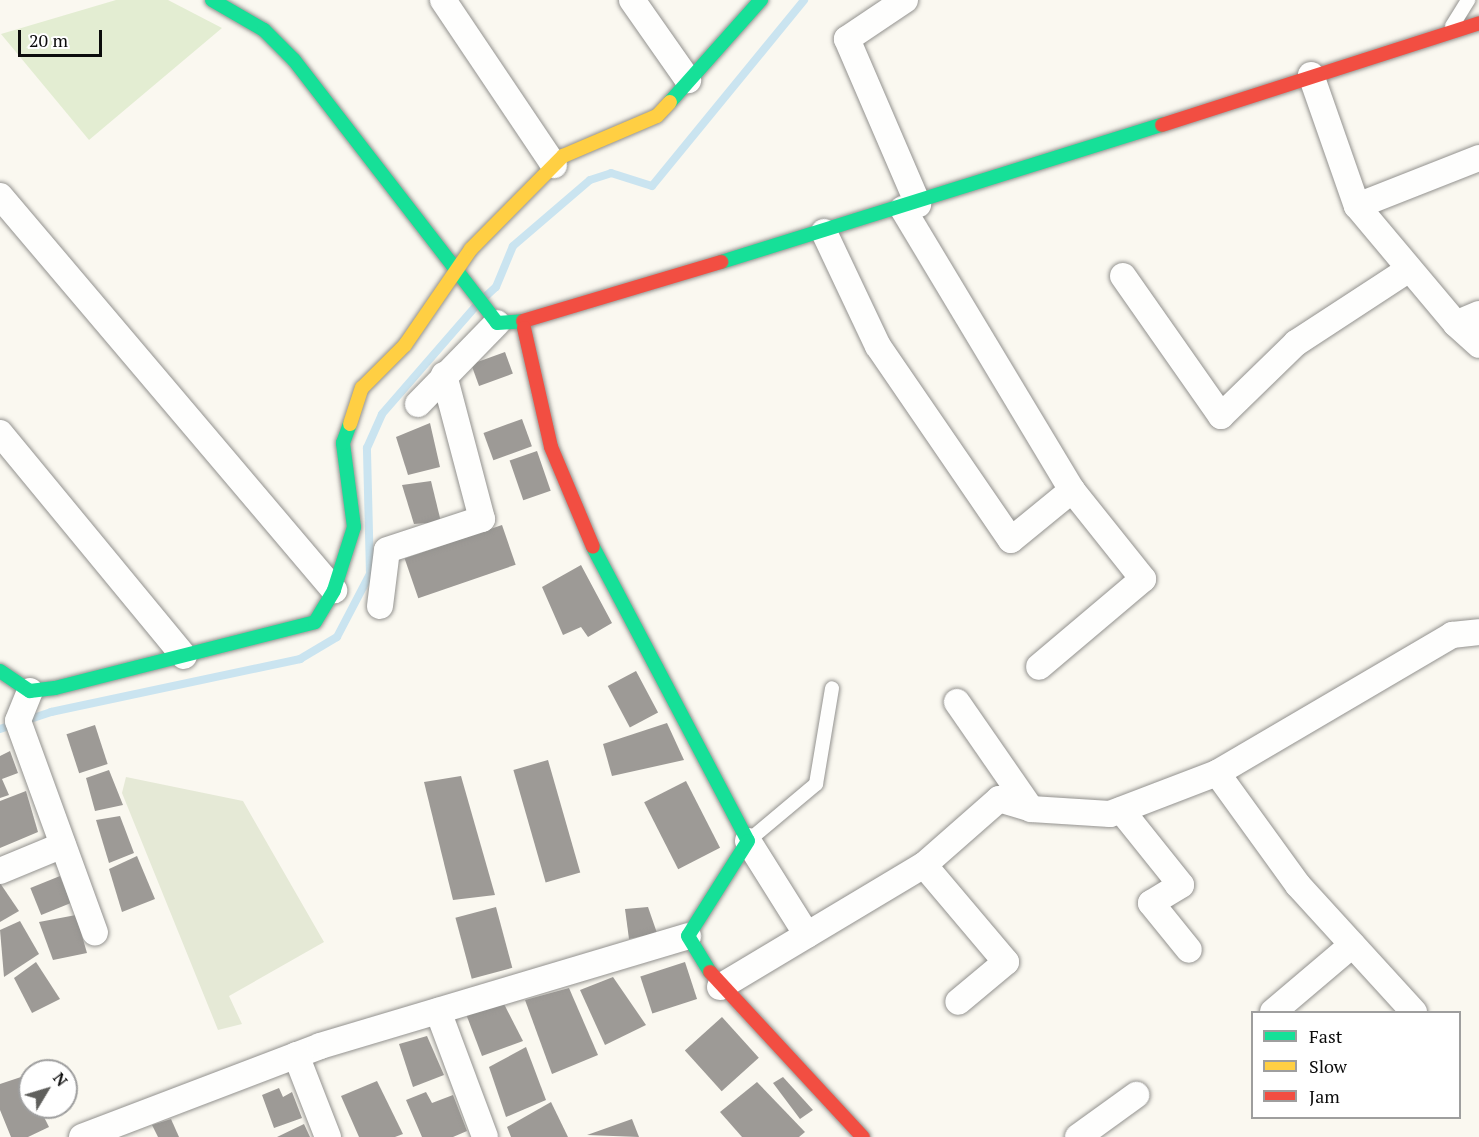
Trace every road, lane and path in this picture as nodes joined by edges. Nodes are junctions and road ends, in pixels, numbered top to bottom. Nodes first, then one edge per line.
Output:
1 (212, 0) edge
2 (443, 0) edge
3 (632, 0) edge
4 (761, 0) edge
5 (905, 0) edge
6 (1468, 0) edge
7 (1479, 22) edge
8 (1448, 32) junction
9 (1311, 75) junction
10 (688, 80) junction
11 (1479, 158) edge
12 (554, 165) junction
13 (0, 196) edge
14 (1358, 206) junction
15 (910, 207) junction
16 (824, 232) junction
17 (456, 270) junction
18 (1406, 271) junction
19 (1123, 276) dead end
20 (1468, 319) edge
21 (523, 321) junction
22 (497, 323) junction
23 (1479, 345) edge
24 (444, 375) junction
25 (418, 404) dead end
26 (0, 433) edge
27 (1072, 490) junction
28 (333, 590) junction
29 (380, 606) dead end
30 (1479, 632) edge
31 (184, 656) junction
32 (1039, 667) dead end
33 (0, 671) edge
34 (832, 688) dead end
35 (30, 691) junction
36 (957, 702) dead end
37 (1217, 773) junction
38 (1031, 809) junction
39 (1121, 810) junction
40 (748, 841) junction
41 (63, 845) junction
42 (924, 865) junction
43 (0, 871) edge
44 (96, 932) dead end
45 (807, 935) junction
46 (688, 936) junction
47 (1352, 945) junction
48 (1189, 950) dead end
49 (720, 987) junction
50 (958, 1002) dead end
51 (438, 1011) junction
52 (1274, 1011) edge
53 (1408, 1011) edge
54 (296, 1055) junction
55 (1136, 1095) dead end
56 (87, 1136) edge
57 (328, 1137) edge
58 (485, 1137) edge
59 (863, 1137) edge
60 (1078, 1137) edge

1 - 17 street
2 - 12 street
3 - 10 street
4 - 10 street
5 - 15 street
6 - 8 lane
7 - 8 street
8 - 9 street
9 - 14 street
9 - 15 street
10 - 12 street
11 - 14 street
12 - 17 street
13 - 28 street
14 - 18 street
15 - 16 street
15 - 27 street
16 - 21 street
16 - 27 street
17 - 22 street
17 - 28 street
18 - 19 street
18 - 20 street
20 - 23 street
21 - 22 street
21 - 40 street
22 - 24 street
24 - 25 street
24 - 29 street
26 - 31 street
27 - 32 street
28 - 31 street
30 - 37 street
31 - 35 street
33 - 35 street
34 - 40 lane
35 - 41 street
36 - 38 street
37 - 39 street
37 - 47 street
38 - 39 street
38 - 42 street
39 - 48 street
40 - 45 street
40 - 46 street
41 - 43 street
41 - 44 street
42 - 45 street
42 - 50 street
45 - 49 street
46 - 49 street
46 - 51 street
47 - 52 street
47 - 53 street
49 - 59 street
51 - 54 street
51 - 58 street
54 - 56 street
54 - 57 street
55 - 60 street

